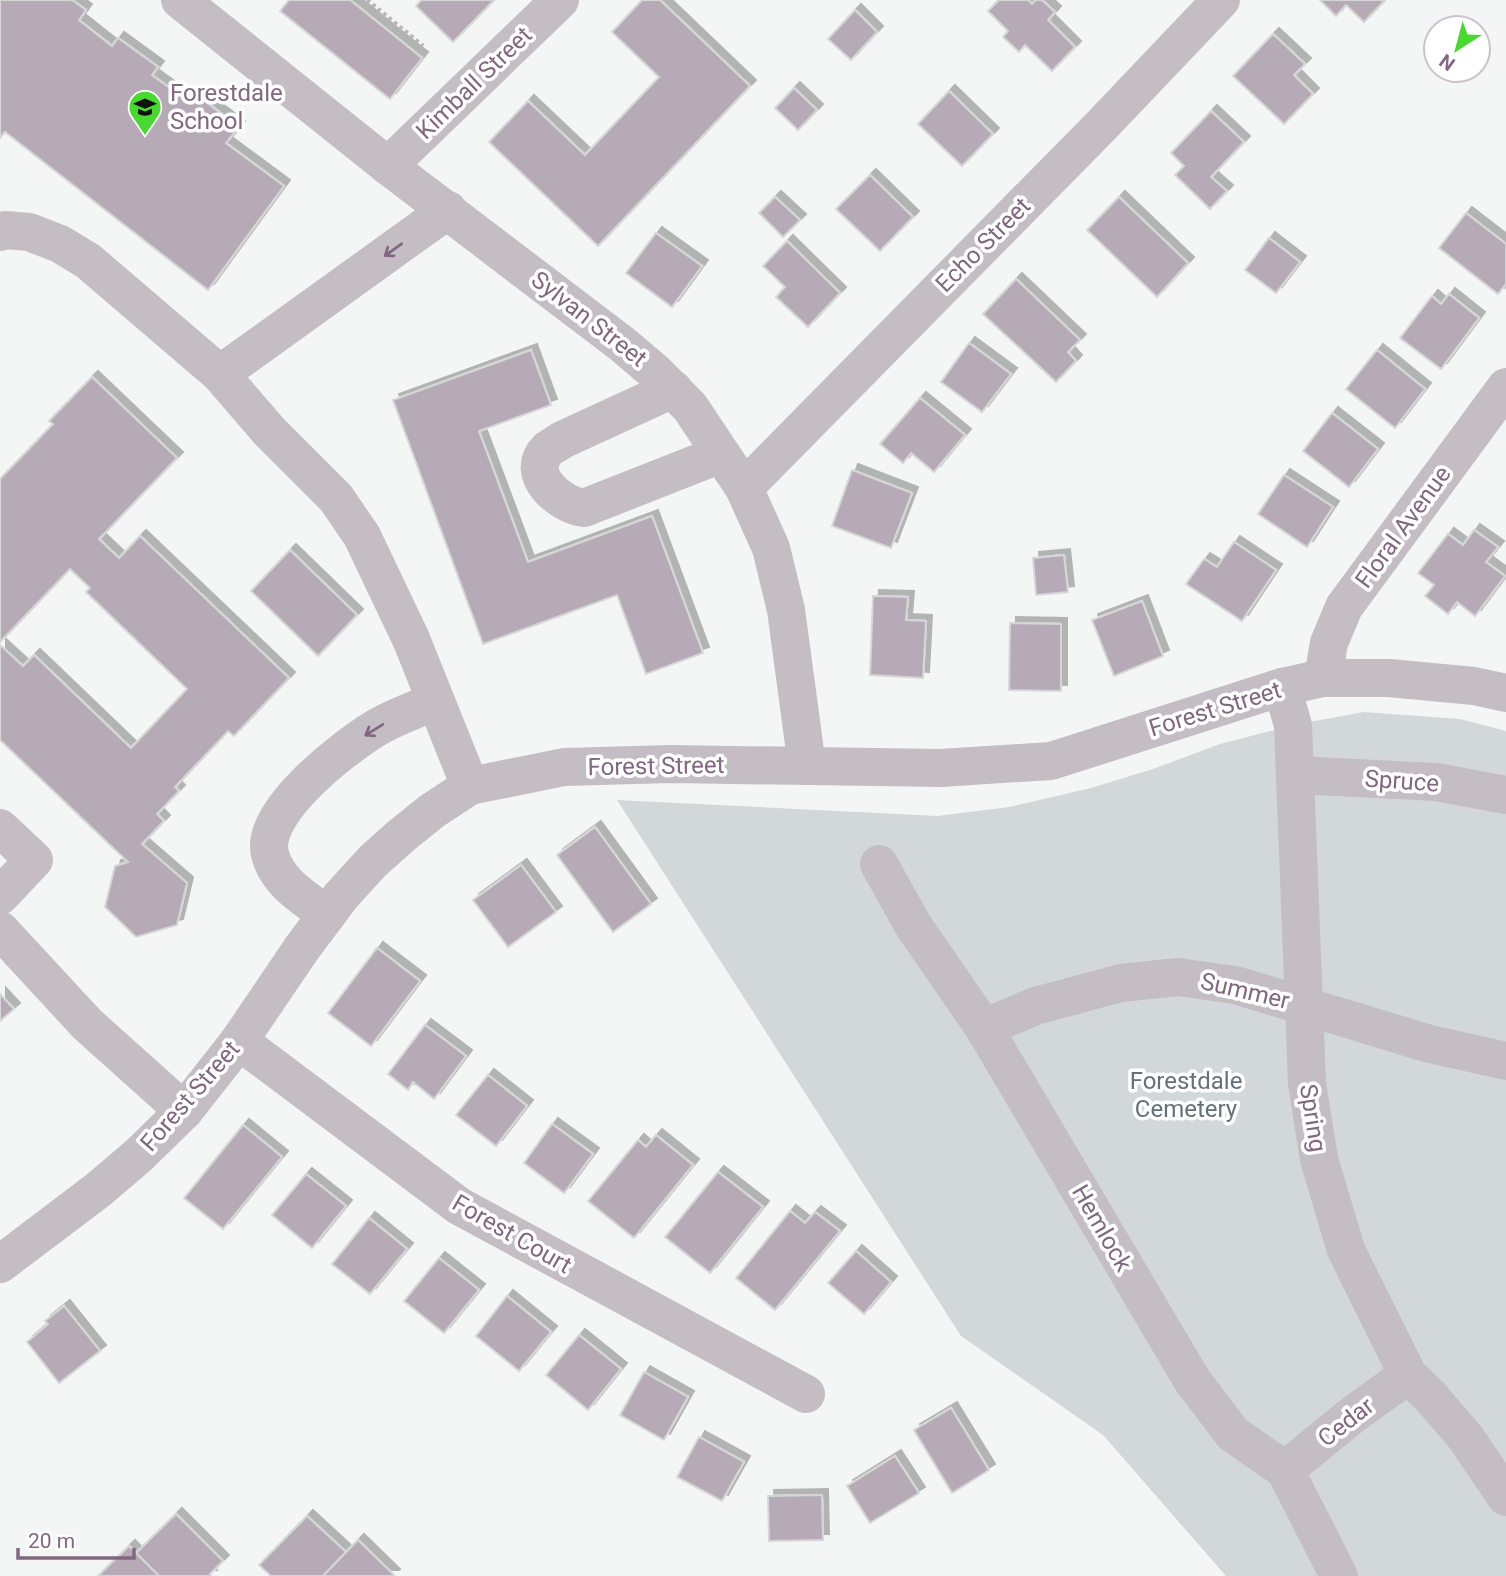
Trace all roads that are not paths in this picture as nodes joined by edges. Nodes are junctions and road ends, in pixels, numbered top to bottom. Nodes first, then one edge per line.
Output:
1 (180, 0) edge
2 (560, 0) edge
3 (1221, 0) edge
4 (388, 166) junction
5 (448, 210) junction
6 (0, 232) edge
7 (220, 374) junction
8 (1506, 387) edge
9 (673, 389) junction
10 (721, 454) junction
11 (744, 488) junction
12 (1323, 678) junction
13 (1282, 687) junction
14 (1506, 693) edge
15 (435, 701) junction
16 (807, 766) junction
17 (1296, 775) junction
18 (470, 786) junction
19 (1506, 796) edge
20 (0, 828) edge
21 (878, 864) dead end
22 (0, 896) edge
23 (327, 915) junction
24 (0, 930) edge
25 (1304, 1005) junction
26 (984, 1028) junction
27 (239, 1041) junction
28 (1506, 1061) edge
29 (184, 1111) junction
30 (0, 1264) edge
31 (1408, 1375) junction
32 (806, 1394) dead end
33 (1285, 1470) junction
34 (1506, 1497) edge
35 (1339, 1576) edge

1 - 4 street, Sylvan Street
2 - 4 street, Kimball Street
3 - 11 street, Echo Street
4 - 5 street, Sylvan Street
5 -> 7 street
5 - 9 street, Sylvan Street
6 - 7 street
7 - 15 street
8 - 12 street, Floral Avenue
9 - 10 street, Sylvan Street
9 - 10 street
10 - 11 street, Sylvan Street
11 - 16 street, Sylvan Street
12 - 13 street, Forest Street
12 - 14 street, Forest Street
13 - 16 street, Forest Street
13 - 17 street, Spring
15 - 18 street
15 -> 23 street
16 - 18 street, Forest Street
17 - 19 street, Spruce
17 - 25 street, Spring
18 - 23 street, Forest Street
20 - 22 street
21 - 26 street, Hemlock
23 - 27 street, Forest Street
24 - 29 street
25 - 26 street, Summer
25 - 28 street, Summer
25 - 31 street, Spring
26 - 33 street, Hemlock
27 - 29 street, Forest Street
27 - 32 street, Forest Court
29 - 30 street, Forest Street
31 - 33 street, Cedar
31 - 34 street, Spring
33 - 35 street, Hemlock

